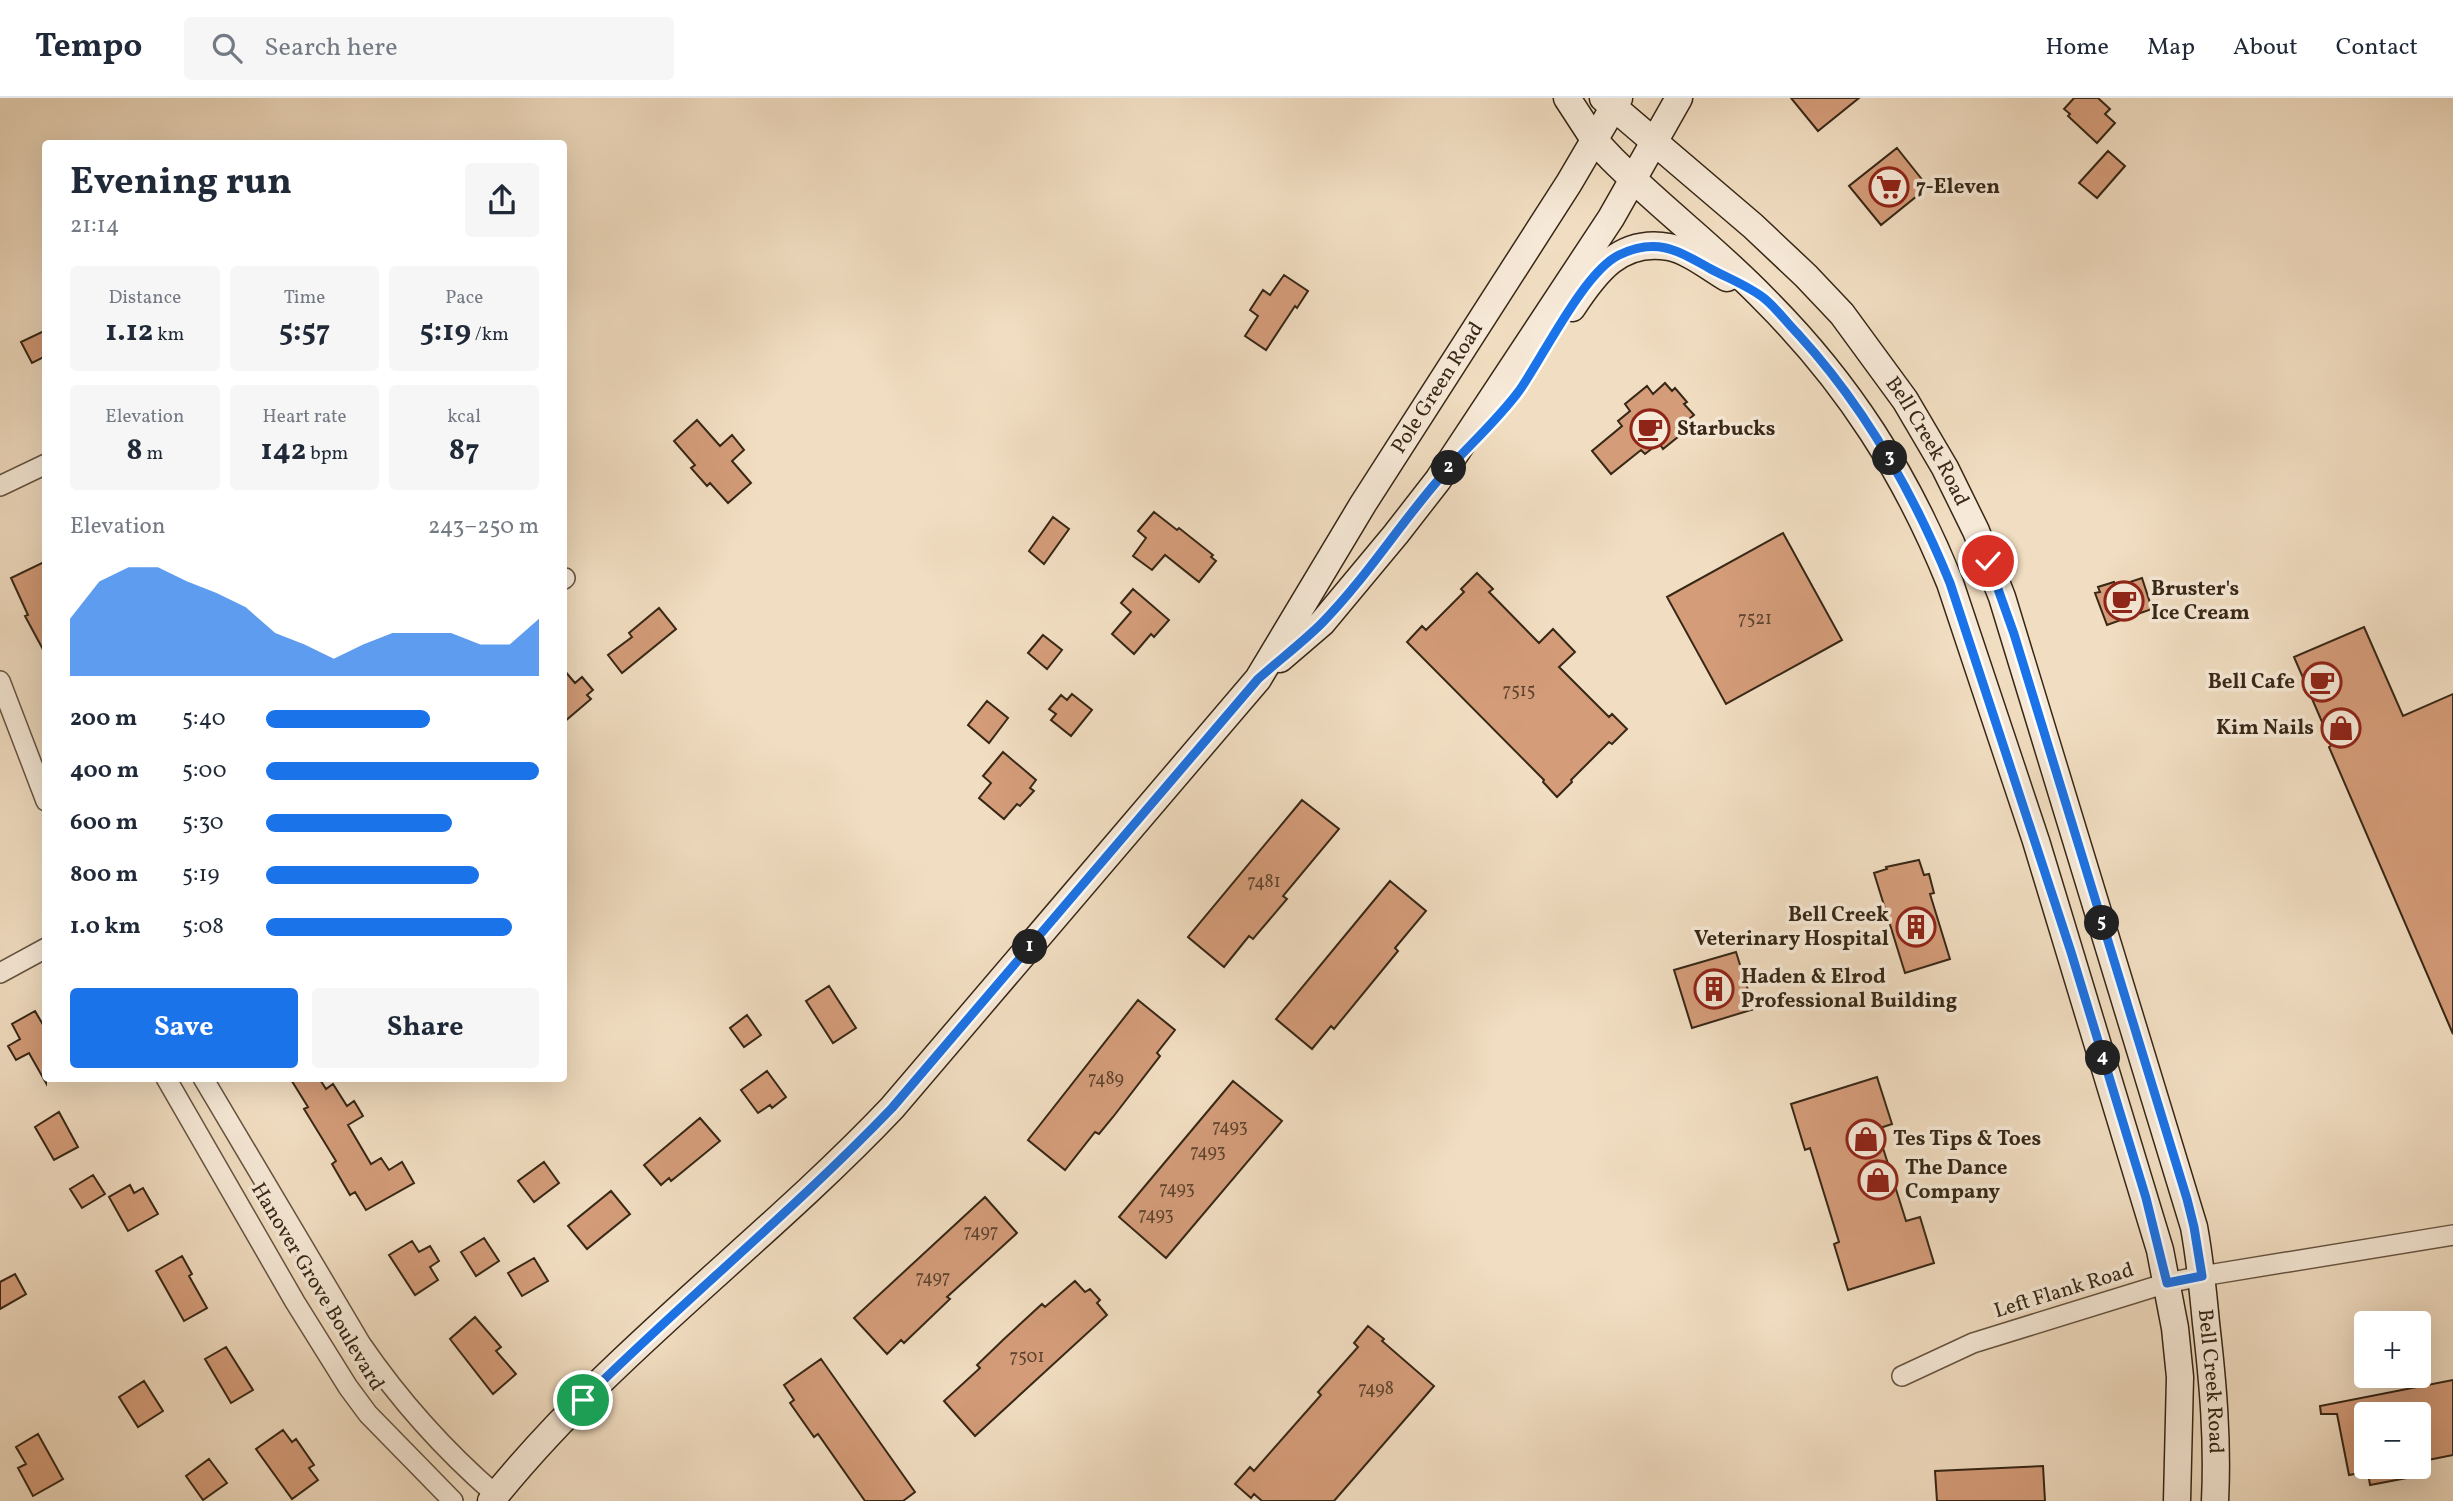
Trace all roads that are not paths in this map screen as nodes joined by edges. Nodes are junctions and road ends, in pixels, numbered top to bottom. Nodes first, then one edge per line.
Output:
1 (1567, 98) edge
2 (1679, 98) edge
3 (1612, 101) edge
4 (1595, 141) junction
5 (1654, 142) junction
6 (1633, 180) junction
7 (1765, 299) junction
8 (42, 466) edge
9 (1438, 480) junction
10 (0, 486) edge
11 (1258, 679) junction
12 (0, 681) edge
13 (42, 791) edge
14 (42, 950) edge
15 (0, 973) edge
16 (168, 1082) edge
17 (205, 1082) edge
18 (2453, 1235) edge
19 (2202, 1276) junction
20 (2167, 1283) junction
21 (1902, 1376) dead end
22 (494, 1498) edge
23 (453, 1501) edge
24 (2177, 1501) edge
25 (2214, 1501) edge

1 - 4 street, Bell Creek Road
2 - 5 street, Pole Green Road
3 - 4 street, Pole Green Road
3 - 5 street, Bell Creek Road
4 - 6 street, Bell Creek Road
4 - 11 street, Pole Green Road
5 - 6 street, Pole Green Road
5 - 19 street, Bell Creek Road
6 - 7 street, Bell Creek Road
6 - 9 street, Pole Green Road
7 - 9 street
7 - 20 street, Bell Creek Road
8 - 10 street
9 - 11 street, Pole Green Road
11 - 22 street, Pole Green Road
12 - 13 street
14 - 15 street
16 - 23 street, Hanover Grove Boulevard
17 - 22 street, Hanover Grove Boulevard
18 - 19 street, Left Flank Road
19 - 20 street, Left Flank Road
19 - 25 street, Bell Creek Road
20 - 21 street, Left Flank Road
20 - 24 street, Bell Creek Road

